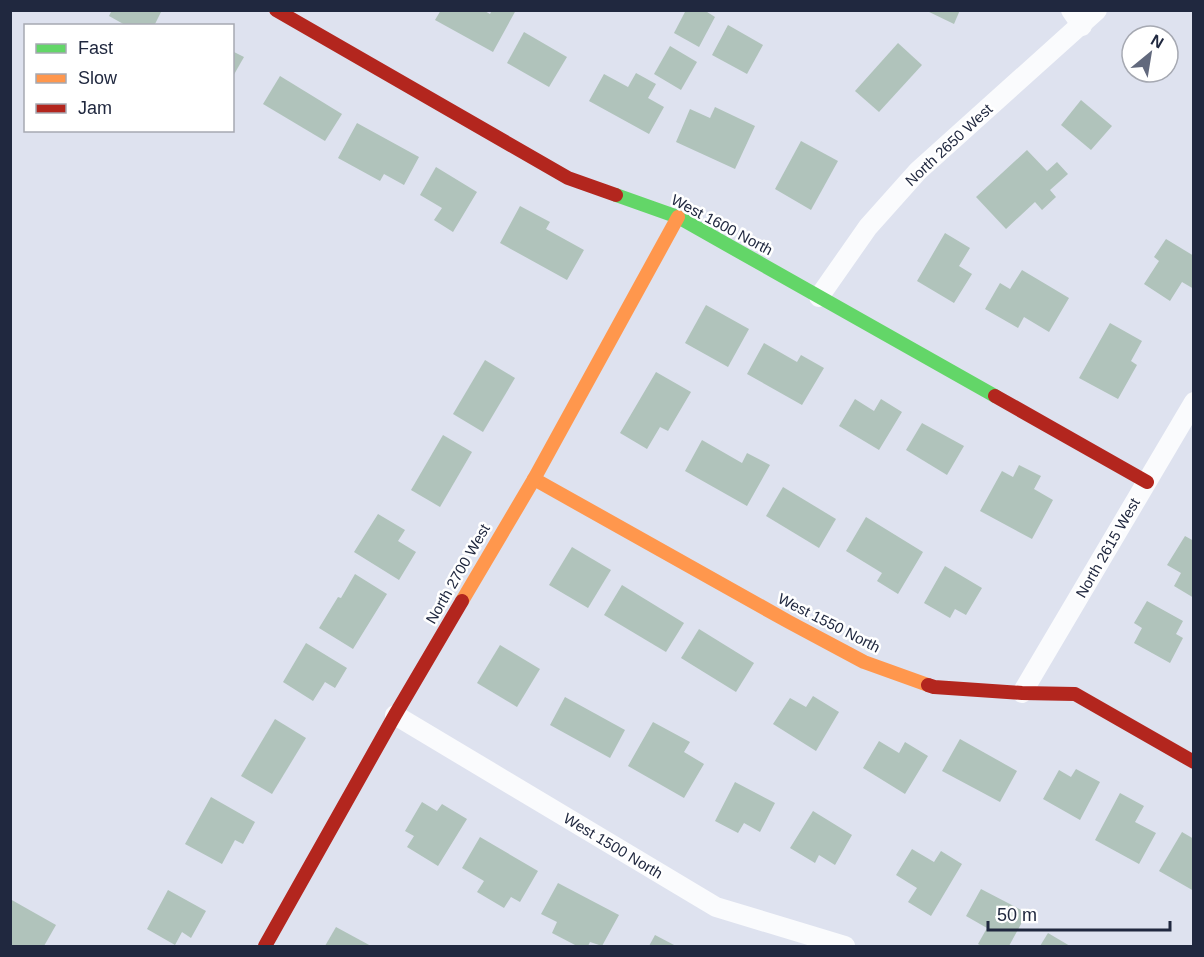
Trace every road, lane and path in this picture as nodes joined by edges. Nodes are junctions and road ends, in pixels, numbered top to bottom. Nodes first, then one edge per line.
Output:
1 (276, 10) edge
2 (1097, 10) edge
3 (1076, 18) edge
4 (678, 218) junction
5 (819, 297) junction
6 (1194, 402) edge
7 (534, 479) junction
8 (1147, 482) junction
9 (1023, 693) junction
10 (395, 715) junction
11 (1194, 762) edge
12 (265, 946) edge
13 (845, 946) edge

1 - 4 street, West 1600 North
2 - 3 street, North 2650 West
3 - 5 street, North 2650 West
4 - 5 street, West 1600 North
4 - 7 street, North 2700 West
5 - 8 street, West 1600 North
6 - 8 street, North 2615 West
7 - 9 street, West 1550 North
7 - 10 street, North 2700 West
8 - 9 street, North 2615 West
9 - 11 street, West 1550 North
10 - 12 street, North 2700 West
10 - 13 street, West 1500 North

